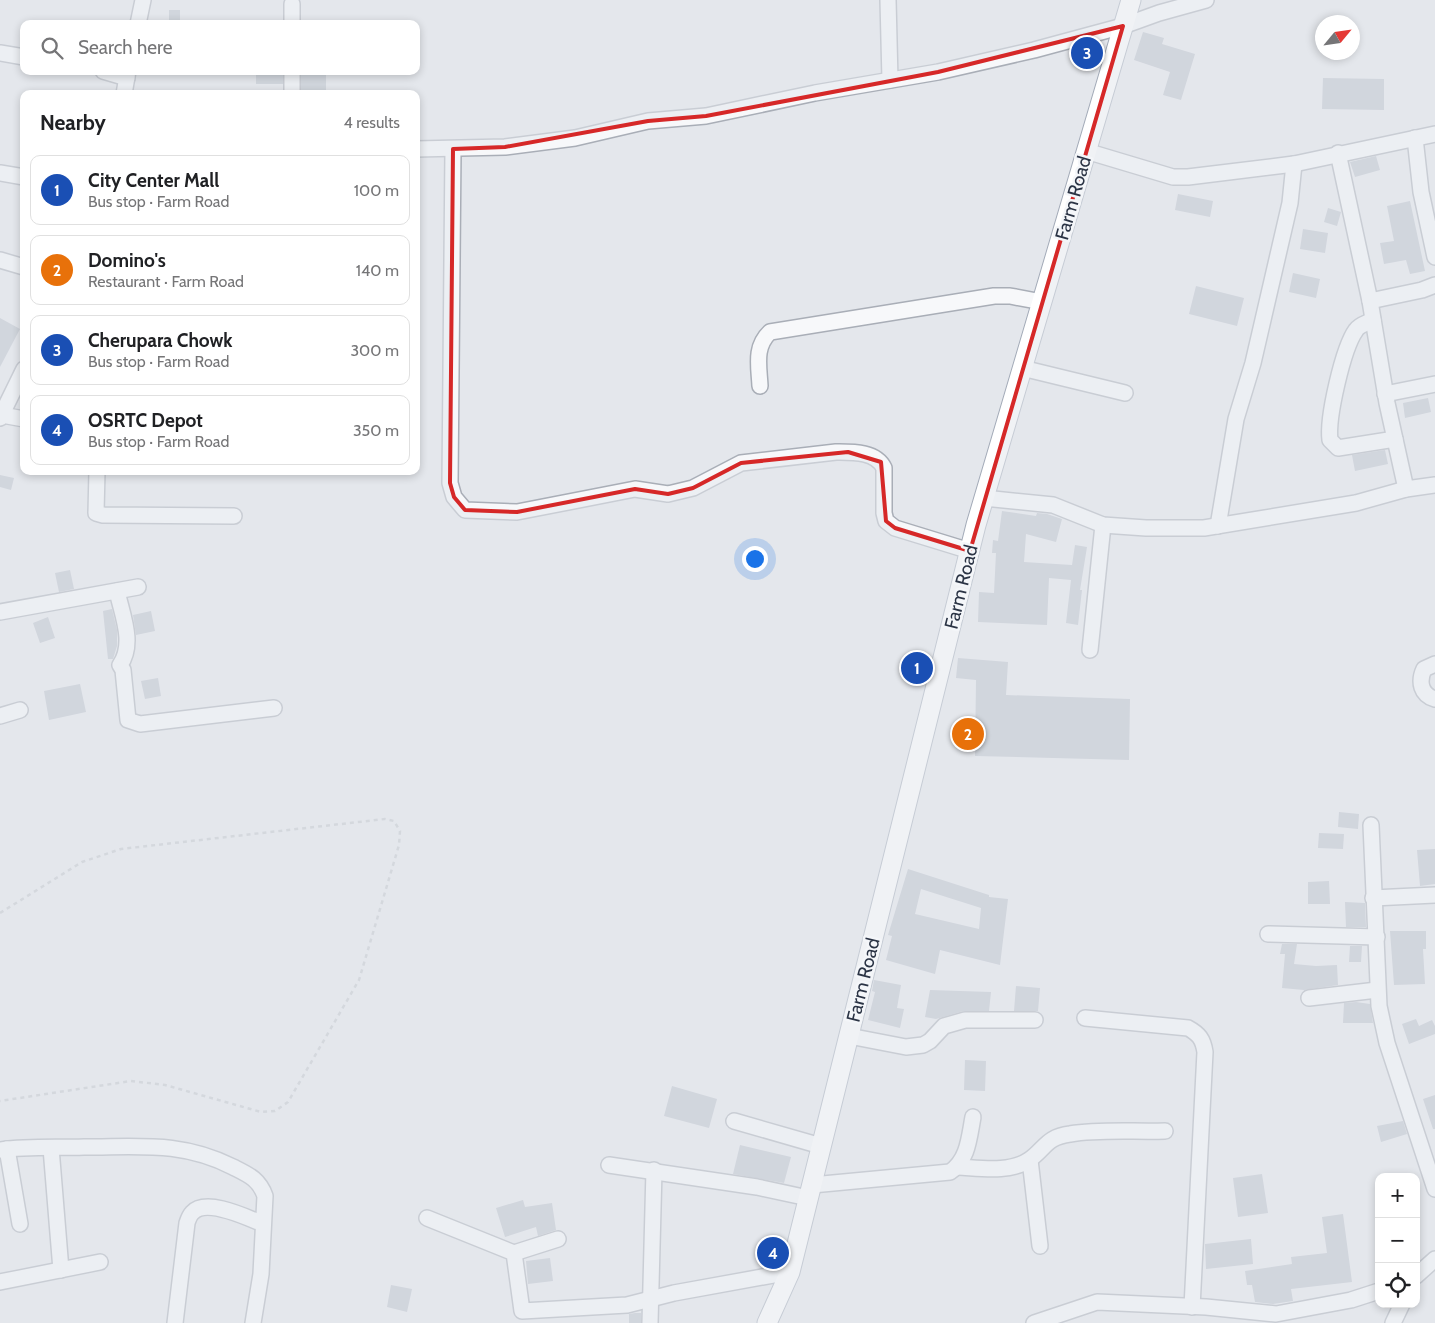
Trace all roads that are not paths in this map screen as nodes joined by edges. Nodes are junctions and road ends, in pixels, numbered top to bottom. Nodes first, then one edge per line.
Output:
1 (143, 0) edge
2 (888, 0) edge
3 (1131, 0) edge
4 (1206, 0) edge
5 (292, 4) dead end
6 (139, 20) edge
7 (292, 20) edge
8 (1123, 26) junction
9 (0, 53) edge
10 (20, 56) edge
11 (128, 75) edge
12 (292, 75) edge
13 (890, 80) junction
14 (125, 90) edge
15 (292, 90) edge
16 (1435, 134) edge
17 (1415, 138) junction
18 (420, 149) edge
19 (454, 149) junction
20 (1086, 151) junction
21 (1338, 153) junction
22 (1294, 164) junction
23 (0, 173) edge
24 (20, 176) edge
25 (1435, 257) edge
26 (0, 260) edge
27 (20, 266) edge
28 (1435, 285) edge
29 (1370, 301) junction
30 (1042, 302) junction
31 (1373, 320) junction
32 (1022, 368) junction
33 (20, 377) edge
34 (1435, 384) edge
35 (760, 386) dead end
36 (1125, 393) dead end
37 (1385, 394) junction
38 (1, 416) edge
39 (20, 418) edge
40 (1395, 438) junction
41 (97, 475) edge
42 (1435, 485) edge
43 (1406, 489) junction
44 (984, 498) junction
45 (234, 516) dead end
46 (1103, 525) junction
47 (1218, 526) junction
48 (970, 551) junction
49 (138, 587) dead end
50 (117, 591) junction
51 (0, 612) edge
52 (1090, 650) dead end
53 (1435, 664) edge
54 (1435, 699) edge
55 (274, 708) dead end
56 (20, 710) dead end
57 (0, 716) edge
58 (1371, 825) dead end
59 (1435, 895) edge
60 (1373, 898) junction
61 (1268, 934) dead end
62 (1377, 937) junction
63 (1378, 990) junction
64 (1310, 998) dead end
65 (1085, 1018) dead end
66 (1034, 1020) dead end
67 (849, 1036) junction
68 (973, 1117) dead end
69 (734, 1120) dead end
70 (1166, 1131) dead end
71 (821, 1146) junction
72 (51, 1148) junction
73 (3, 1150) edge
74 (1030, 1160) junction
75 (609, 1165) dead end
76 (958, 1167) junction
77 (654, 1170) junction
78 (1435, 1189) edge
79 (810, 1191) junction
80 (427, 1218) dead end
81 (20, 1224) dead end
82 (263, 1224) junction
83 (558, 1239) dead end
84 (1040, 1246) dead end
85 (514, 1253) junction
86 (1435, 1259) edge
87 (100, 1262) dead end
88 (62, 1270) junction
89 (790, 1272) junction
90 (1420, 1272) edge
91 (0, 1282) edge
92 (1375, 1292) edge
93 (649, 1300) junction
94 (1192, 1307) junction
95 (1400, 1308) edge
96 (522, 1317) edge
97 (1255, 1318) edge
98 (175, 1323) edge
99 (254, 1323) edge
100 (650, 1323) edge
101 (767, 1323) edge
102 (1034, 1323) edge
103 (1393, 1323) edge

1 - 6 street
2 - 13 street
3 - 8 main road, Farm Road
4 - 8 street
5 - 7 street
8 - 13 street
8 - 20 main road, Farm Road
9 - 10 street
11 - 14 street
12 - 15 street
13 - 19 street
16 - 17 street
17 - 21 street
17 - 25 street
18 - 19 street
19 - 48 street
20 - 22 street
20 - 30 main road, Farm Road
21 - 22 street
21 - 29 street
22 - 47 street
23 - 24 street
26 - 27 street
28 - 29 street
29 - 31 street
30 - 32 main road, Farm Road
30 - 35 street
31 - 37 street
31 - 40 street
32 - 36 street
32 - 44 main road, Farm Road
33 - 38 street
34 - 37 street
37 - 40 street
38 - 39 street
40 - 43 street
41 - 45 street
42 - 43 street
43 - 47 street
44 - 46 street
44 - 48 main road, Farm Road
46 - 47 street
46 - 52 street
48 - 67 main road, Farm Road
49 - 50 street
50 - 51 street
50 - 55 street
53 - 54 street
56 - 57 street
58 - 60 street
59 - 60 street
60 - 62 street
61 - 62 street
62 - 63 street
63 - 64 street
63 - 78 street
65 - 94 street
66 - 67 street
67 - 71 main road, Farm Road
68 - 76 street
69 - 71 street
70 - 74 street
71 - 79 main road, Farm Road
72 - 73 street
72 - 82 street
72 - 88 street
73 - 81 street
74 - 76 street
74 - 84 street
75 - 77 street
76 - 79 street
77 - 79 street
77 - 93 street
79 - 89 main road, Farm Road
80 - 85 street
82 - 98 street
82 - 99 street
83 - 85 street
85 - 96 street
86 - 90 street
87 - 88 street
88 - 91 street
89 - 93 street
89 - 101 main road, Farm Road
92 - 97 street
93 - 96 street
93 - 100 street
94 - 97 street
94 - 102 street
95 - 103 street

